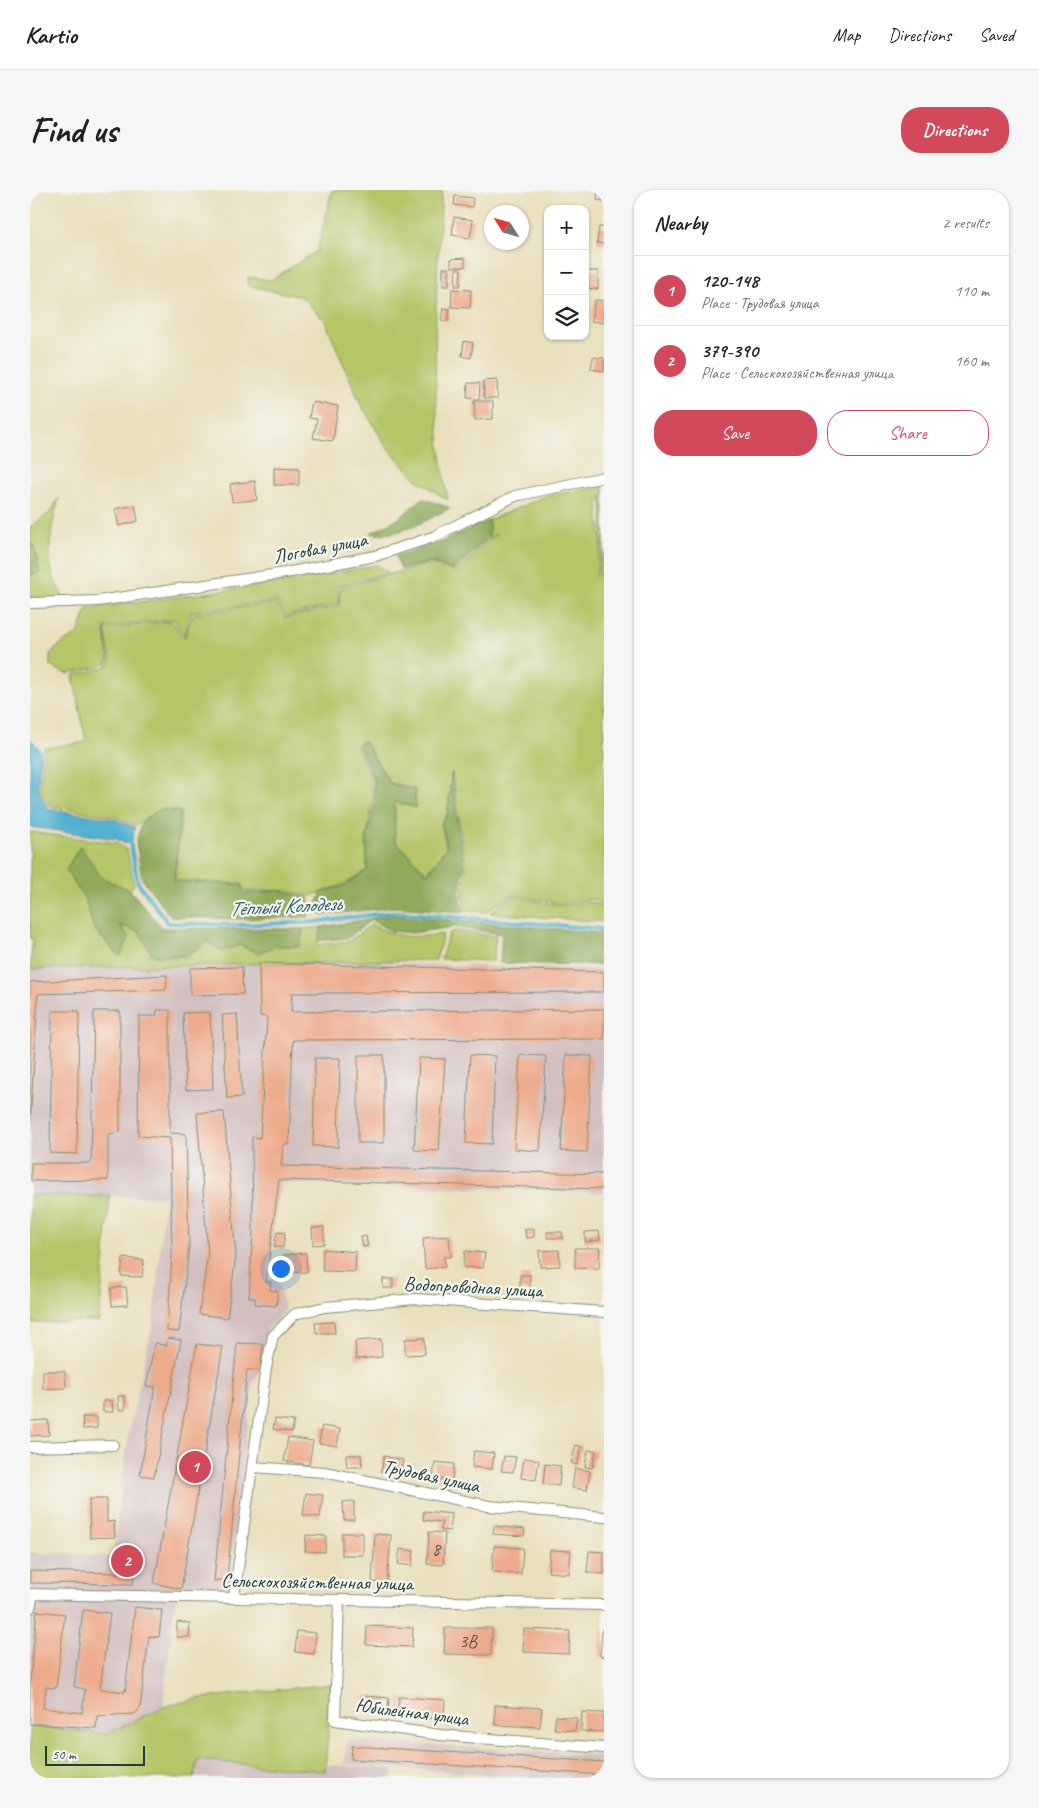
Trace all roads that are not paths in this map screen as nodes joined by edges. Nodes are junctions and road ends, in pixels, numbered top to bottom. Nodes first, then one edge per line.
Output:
1 (604, 477) edge
2 (30, 603) edge
3 (604, 1312) edge
4 (113, 1445) dead end
5 (30, 1447) edge
6 (252, 1467) junction
7 (604, 1517) edge
8 (31, 1594) edge
9 (234, 1597) junction
10 (339, 1601) junction
11 (604, 1605) edge
12 (30, 1608) edge
13 (604, 1748) edge

1 - 2 street, Логовая улица
3 - 6 street, Водопроводная улица
4 - 5 street
6 - 7 street, Трудовая улица
6 - 9 street, Водопроводная улица
8 - 9 street, Сельскохозяйственная улица
8 - 12 street
9 - 10 street, Сельскохозяйственная улица
10 - 11 street, Сельскохозяйственная улица
10 - 13 street, Юбилейная улица

